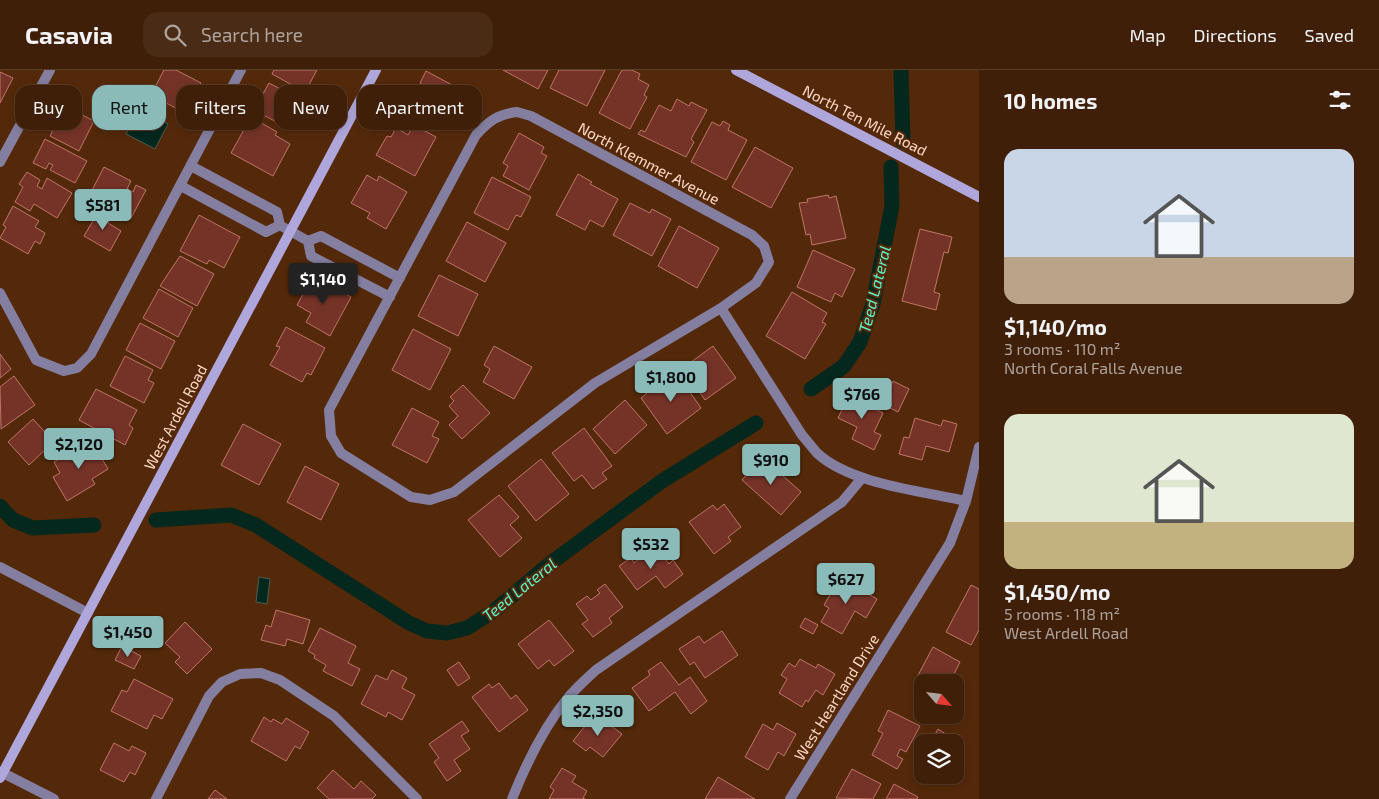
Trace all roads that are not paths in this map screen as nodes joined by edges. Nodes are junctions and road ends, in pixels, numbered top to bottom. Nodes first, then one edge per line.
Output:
1 (50, 70) edge
2 (241, 70) edge
3 (376, 70) edge
4 (736, 70) edge
5 (0, 162) edge
6 (191, 166) junction
7 (181, 186) junction
8 (979, 197) edge
9 (280, 225) junction
10 (291, 231) junction
11 (308, 241) junction
12 (400, 278) junction
13 (0, 293) edge
14 (390, 298) junction
15 (721, 308) junction
16 (979, 447) edge
17 (862, 478) junction
18 (966, 501) junction
19 (0, 567) edge
20 (88, 613) junction
21 (1, 776) edge
22 (54, 799) edge
23 (156, 799) edge
24 (417, 799) edge
25 (512, 799) edge
26 (790, 799) edge

1 - 5 street
2 - 6 street
3 - 10 street, West Ardell Road
4 - 8 street, North Ten Mile Road
6 - 7 street
6 - 9 street
7 - 9 street
7 - 13 street
9 - 10 street
10 - 11 street
10 - 20 street, West Ardell Road
11 - 12 street
11 - 14 street
12 - 14 street
12 - 15 street, North Klemmer Avenue
14 - 15 street
15 - 17 street
16 - 18 street, West Heartland Drive
17 - 18 street
17 - 25 street
18 - 26 street, West Heartland Drive
19 - 20 street
20 - 21 street, West Ardell Road
21 - 22 street
23 - 24 street

